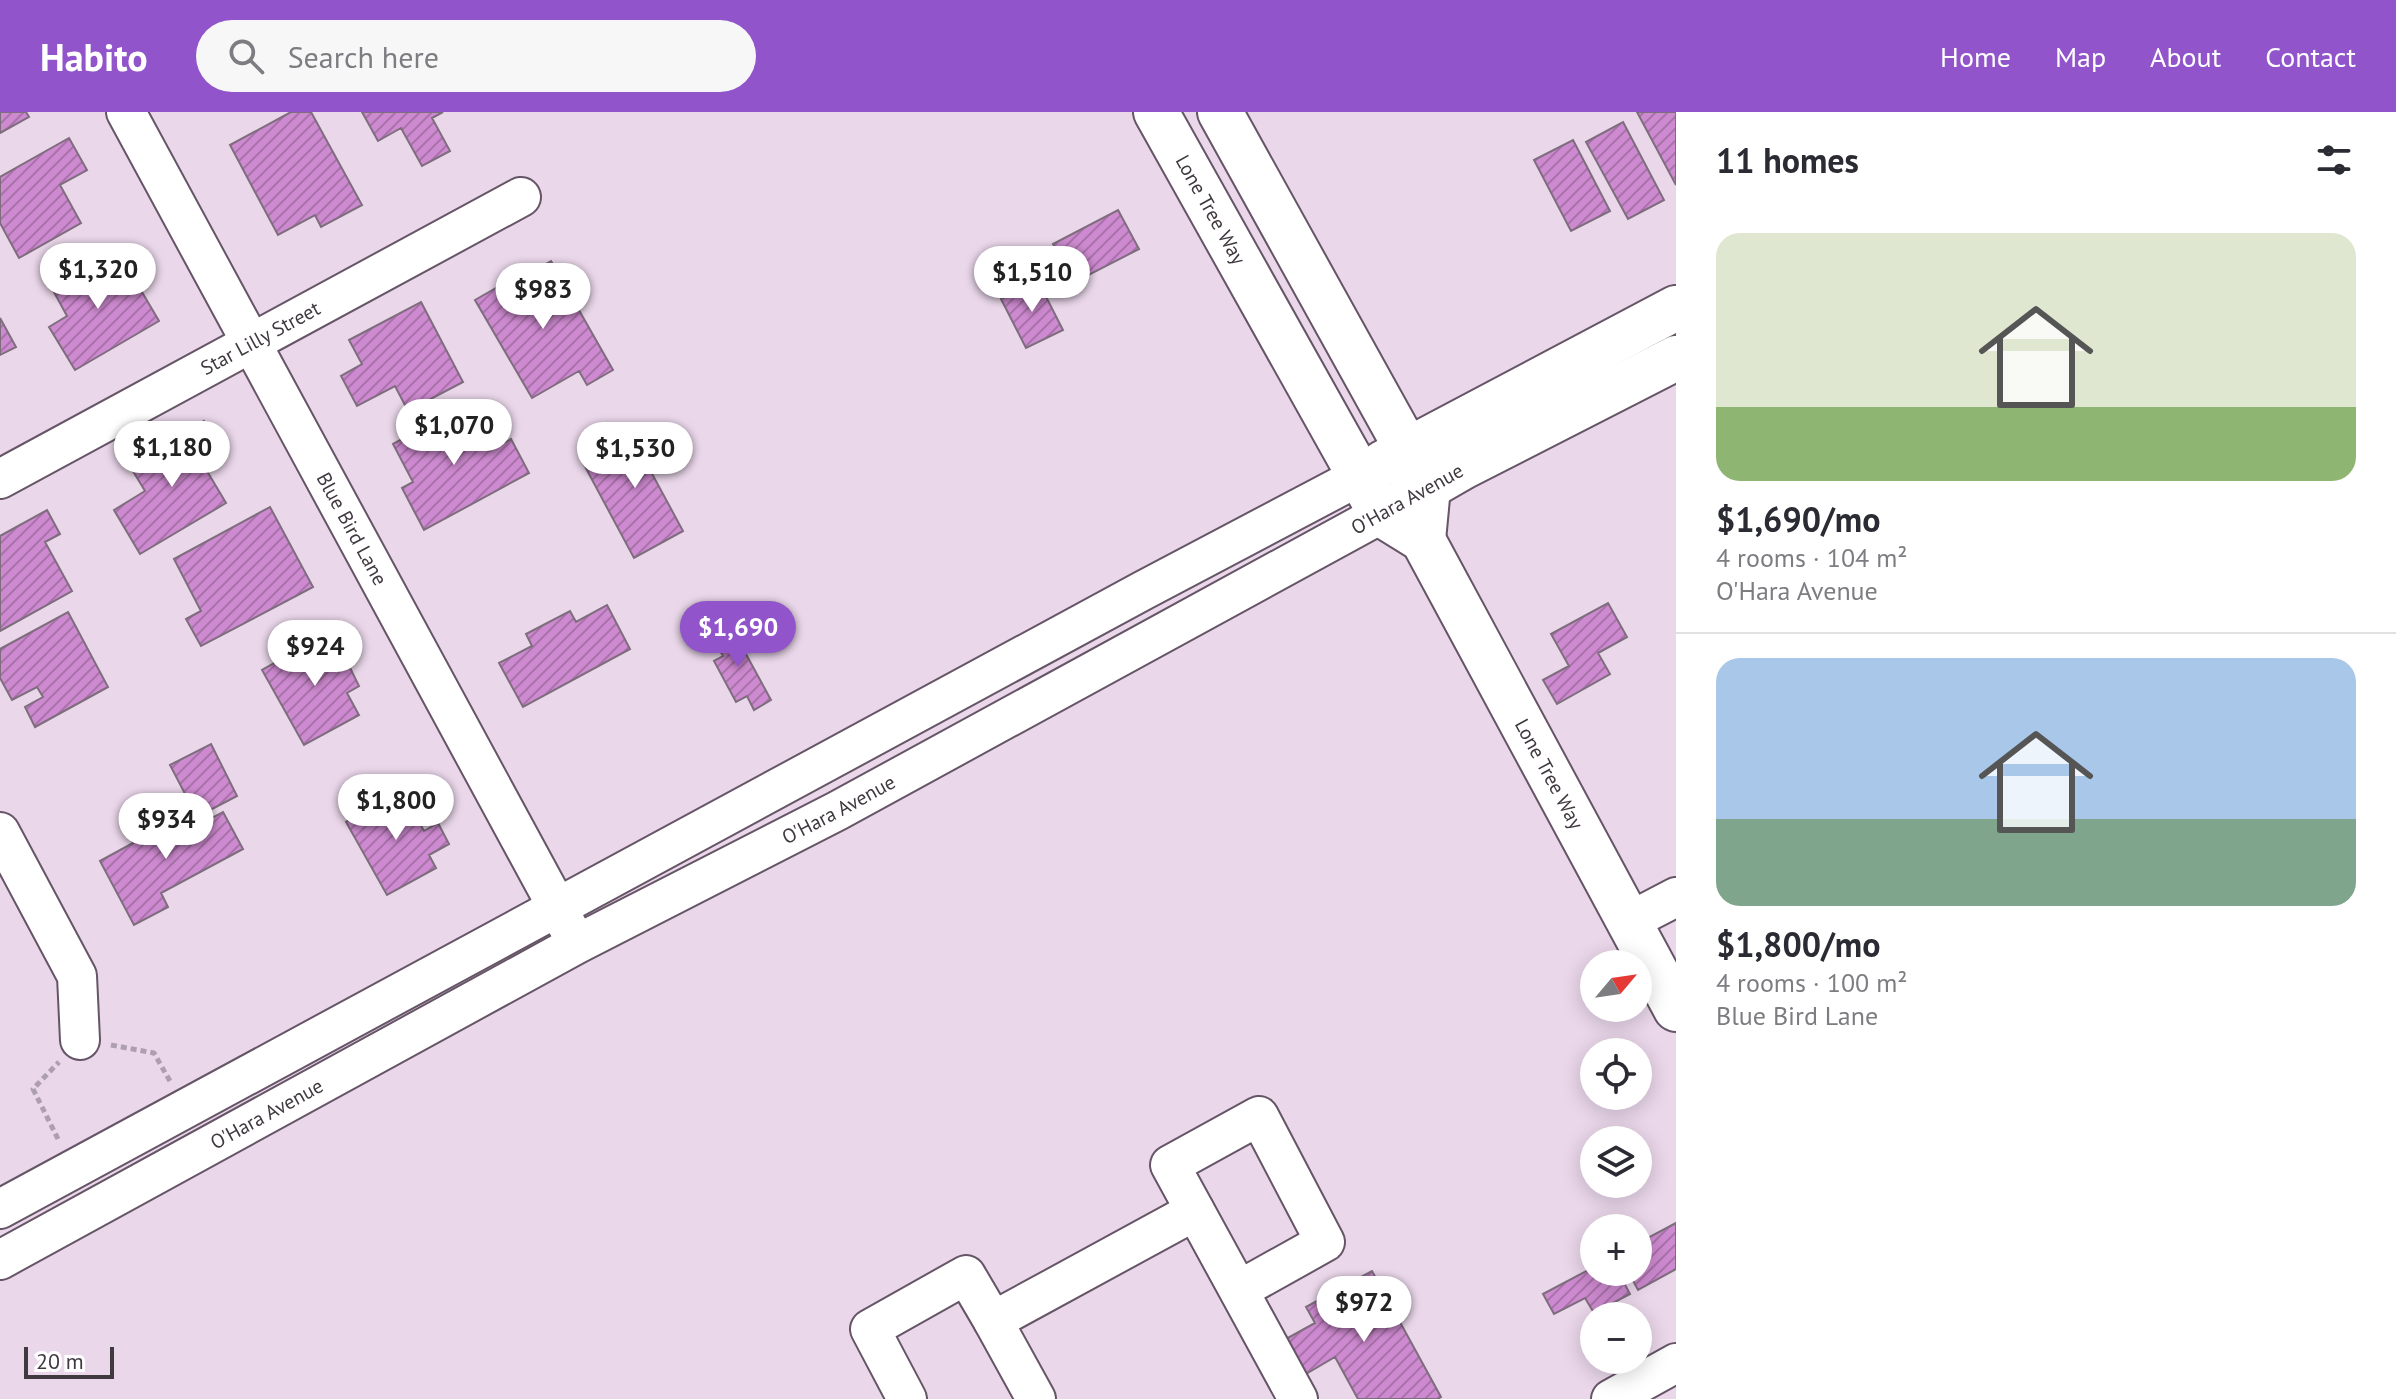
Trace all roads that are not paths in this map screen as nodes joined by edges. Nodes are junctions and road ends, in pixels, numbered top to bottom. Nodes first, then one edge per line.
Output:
1 (126, 112) edge
2 (1156, 112) edge
3 (1220, 112) edge
4 (521, 197) dead end
5 (1676, 308) edge
6 (251, 342) junction
7 (1676, 358) edge
8 (1408, 449) junction
9 (1360, 476) junction
10 (0, 479) edge
11 (1428, 487) junction
12 (1381, 514) junction
13 (1423, 540) junction
14 (0, 832) edge
15 (1676, 897) edge
16 (557, 908) junction
17 (1630, 921) junction
18 (577, 944) junction
19 (1676, 1009) edge
20 (80, 1040) road end
21 (0, 1209) edge
22 (1195, 1211) junction
23 (0, 1260) edge
24 (1239, 1290) junction
25 (993, 1321) junction
26 (1676, 1363) edge
27 (907, 1399) edge
28 (1036, 1399) edge
29 (1298, 1399) edge
30 (1611, 1399) edge

1 - 6 street, Blue Bird Lane
2 - 9 main road, Lone Tree Way
3 - 8 main road
4 - 6 street, Star Lilly Street
5 - 8 main road
6 - 10 street, Star Lilly Street
6 - 16 street, Blue Bird Lane
7 - 11 main road, O'Hara Avenue
8 - 9 main road
8 - 11 main road
9 - 12 main road, Lone Tree Way
9 - 16 street
11 - 12 main road, O'Hara Avenue
11 - 13 main road
12 - 13 main road, Lone Tree Way
12 - 18 street, O'Hara Avenue
13 - 17 main road, Lone Tree Way
14 - 20 street
15 - 17 street
16 - 18 street, Blue Bird Lane
16 - 21 street
17 - 19 main road, Lone Tree Way
18 - 23 street, O'Hara Avenue
22 - 24 street
22 - 24 street
22 - 25 street
24 - 29 street
25 - 27 street
25 - 28 street
26 - 30 street

